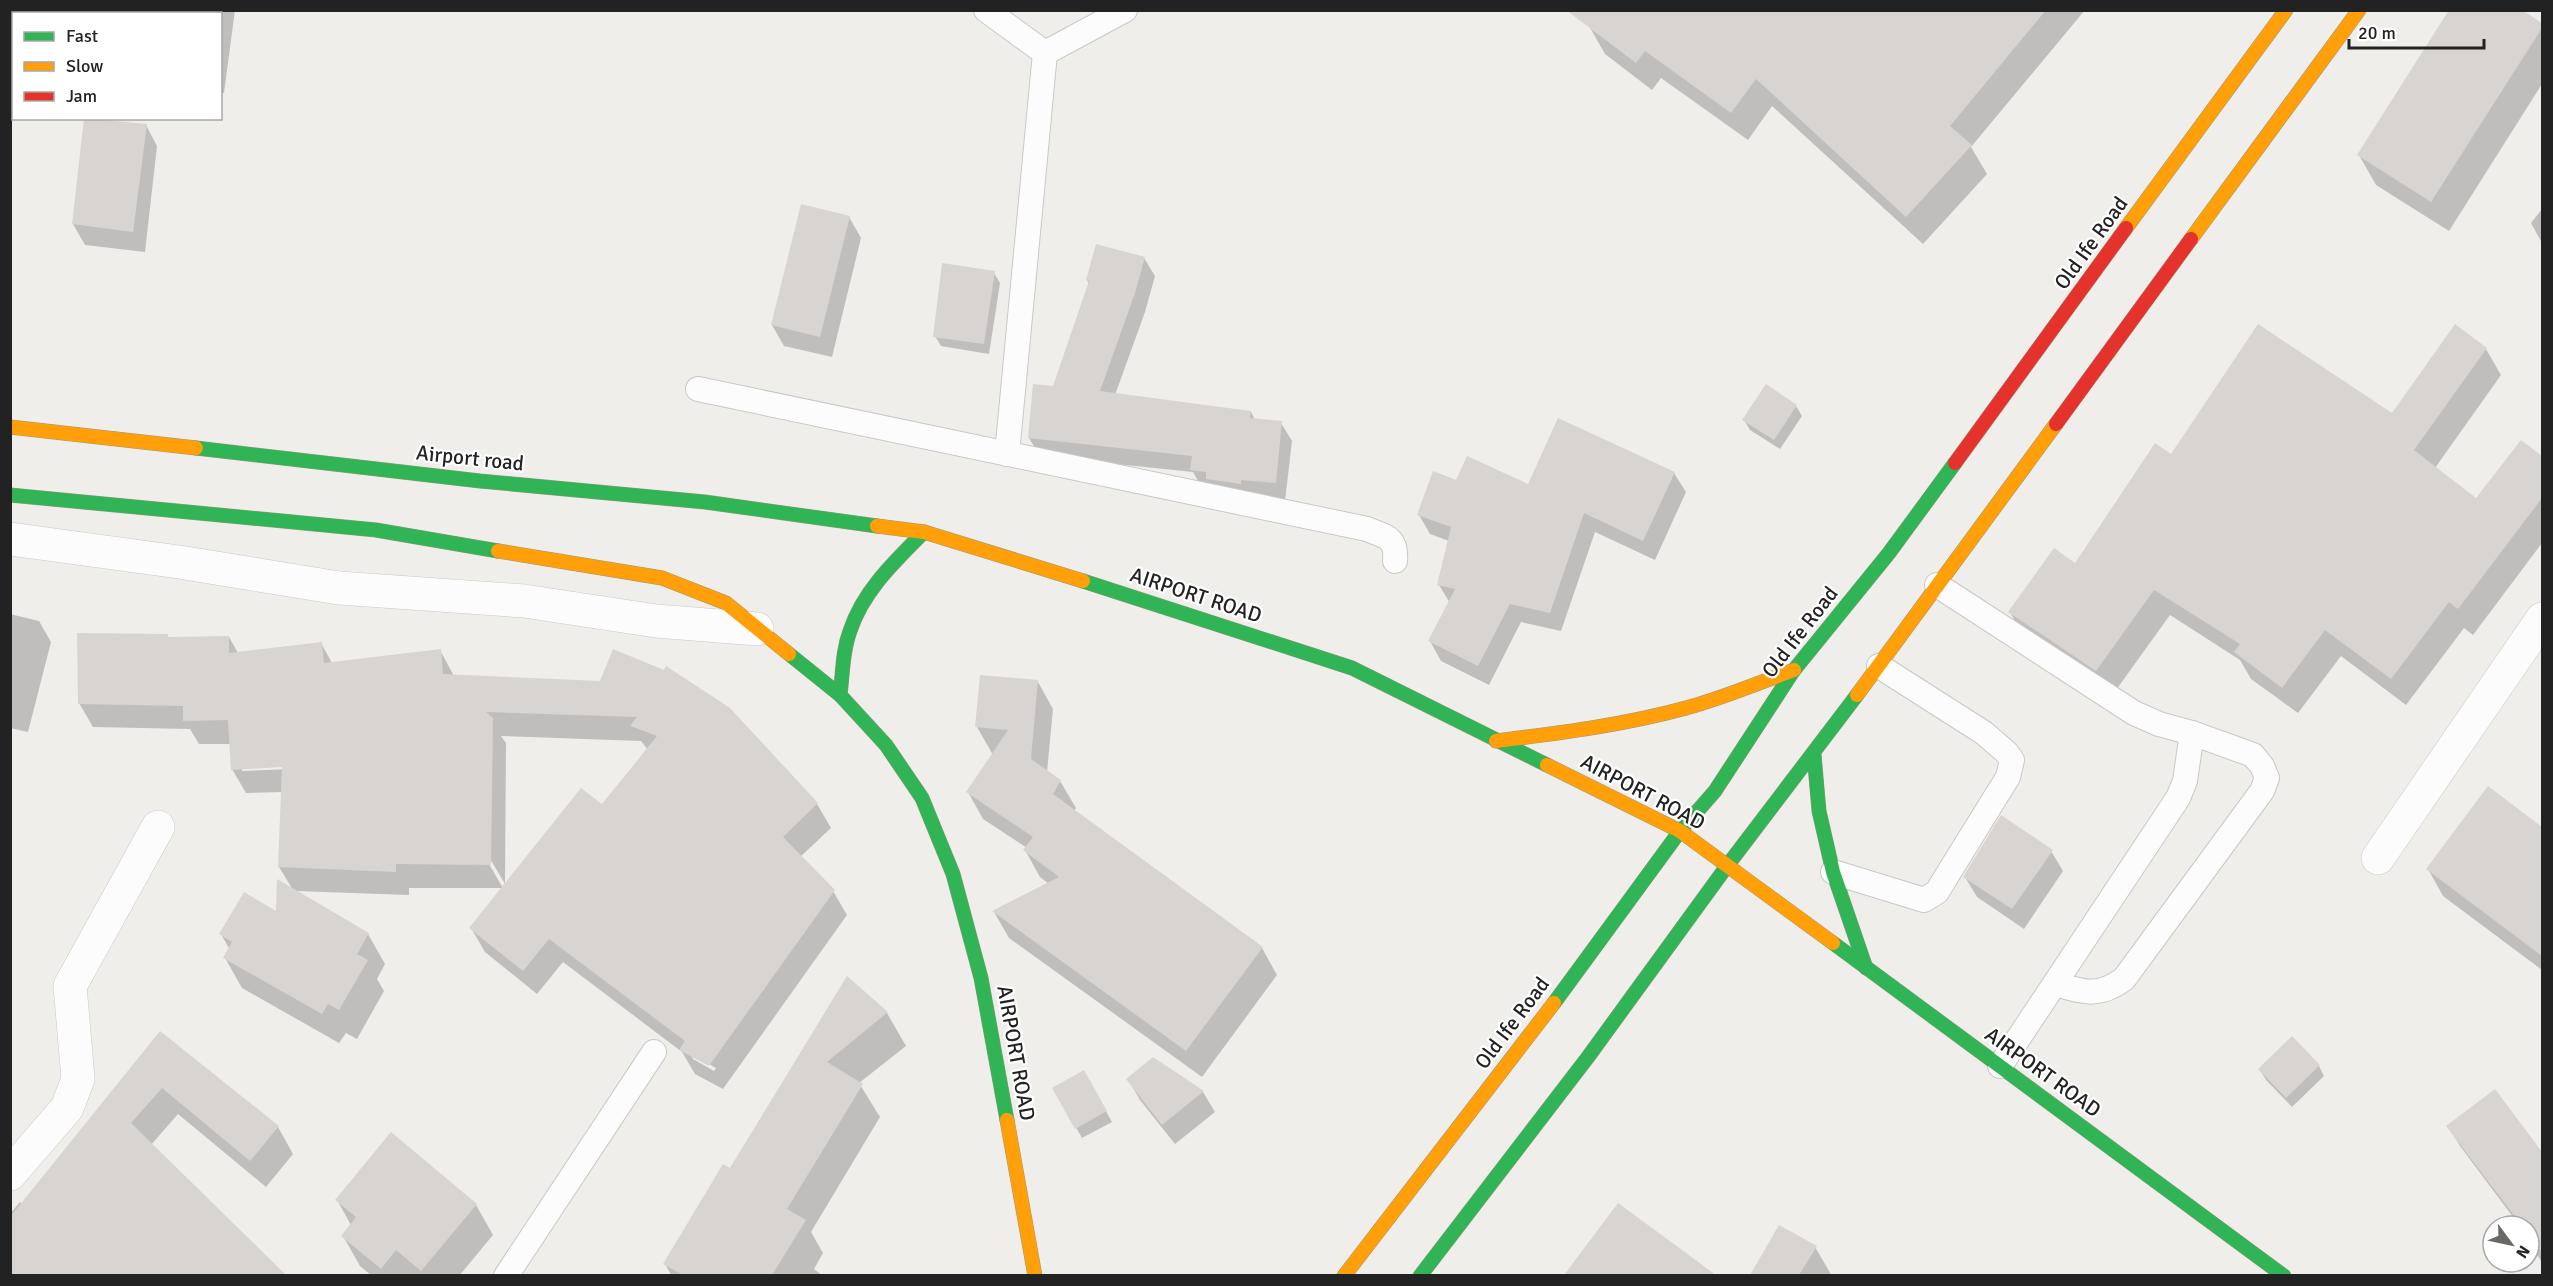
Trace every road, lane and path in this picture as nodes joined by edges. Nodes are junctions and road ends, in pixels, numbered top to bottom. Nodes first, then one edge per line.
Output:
1 (986, 10) edge
2 (1125, 10) edge
3 (2286, 10) edge
4 (2359, 10) edge
5 (1045, 53) junction
6 (698, 389) dead end
7 (10, 428) edge
8 (1007, 454) junction
9 (10, 495) edge
10 (924, 532) junction
11 (10, 539) edge
12 (1395, 561) dead end
13 (1937, 585) junction
14 (2542, 619) edge
15 (757, 629) junction
16 (1879, 666) junction
17 (1794, 670) junction
18 (840, 695) junction
19 (2192, 733) junction
20 (1496, 741) junction
21 (1814, 754) junction
22 (158, 827) dead end
23 (1680, 831) junction
24 (2378, 858) dead end
25 (1727, 866) junction
26 (1833, 872) junction
27 (1866, 968) junction
28 (2055, 984) junction
29 (654, 1052) dead end
30 (2000, 1066) junction
31 (10, 1174) edge
32 (506, 1275) edge
33 (1035, 1275) edge
34 (1344, 1275) edge
35 (1420, 1275) edge
36 (2284, 1275) edge

1 - 5 lane
2 - 5 lane
3 - 17 main road, Old Ife Road
4 - 13 main road
5 - 8 lane
6 - 8 lane
7 - 10 main road, Airport road
8 - 12 lane
9 - 15 main road
10 - 18 main road
10 - 20 main road, AIRPORT ROAD
11 - 15 street
13 - 16 main road
13 - 19 lane
14 - 24 street
15 - 18 main road
16 - 21 main road
16 - 26 lane
17 - 20 main road
17 - 23 main road, Old Ife Road
18 - 33 main road, AIRPORT ROAD
19 - 28 lane
19 - 28 lane
20 - 23 main road, AIRPORT ROAD
21 - 25 main road
21 - 26 main road
22 - 31 street
23 - 25 main road, AIRPORT ROAD
23 - 34 main road, Old Ife Road
25 - 27 main road, AIRPORT ROAD
25 - 35 main road
26 - 27 main road
27 - 30 main road, AIRPORT ROAD
28 - 30 lane
29 - 32 lane
30 - 36 main road, AIRPORT ROAD

